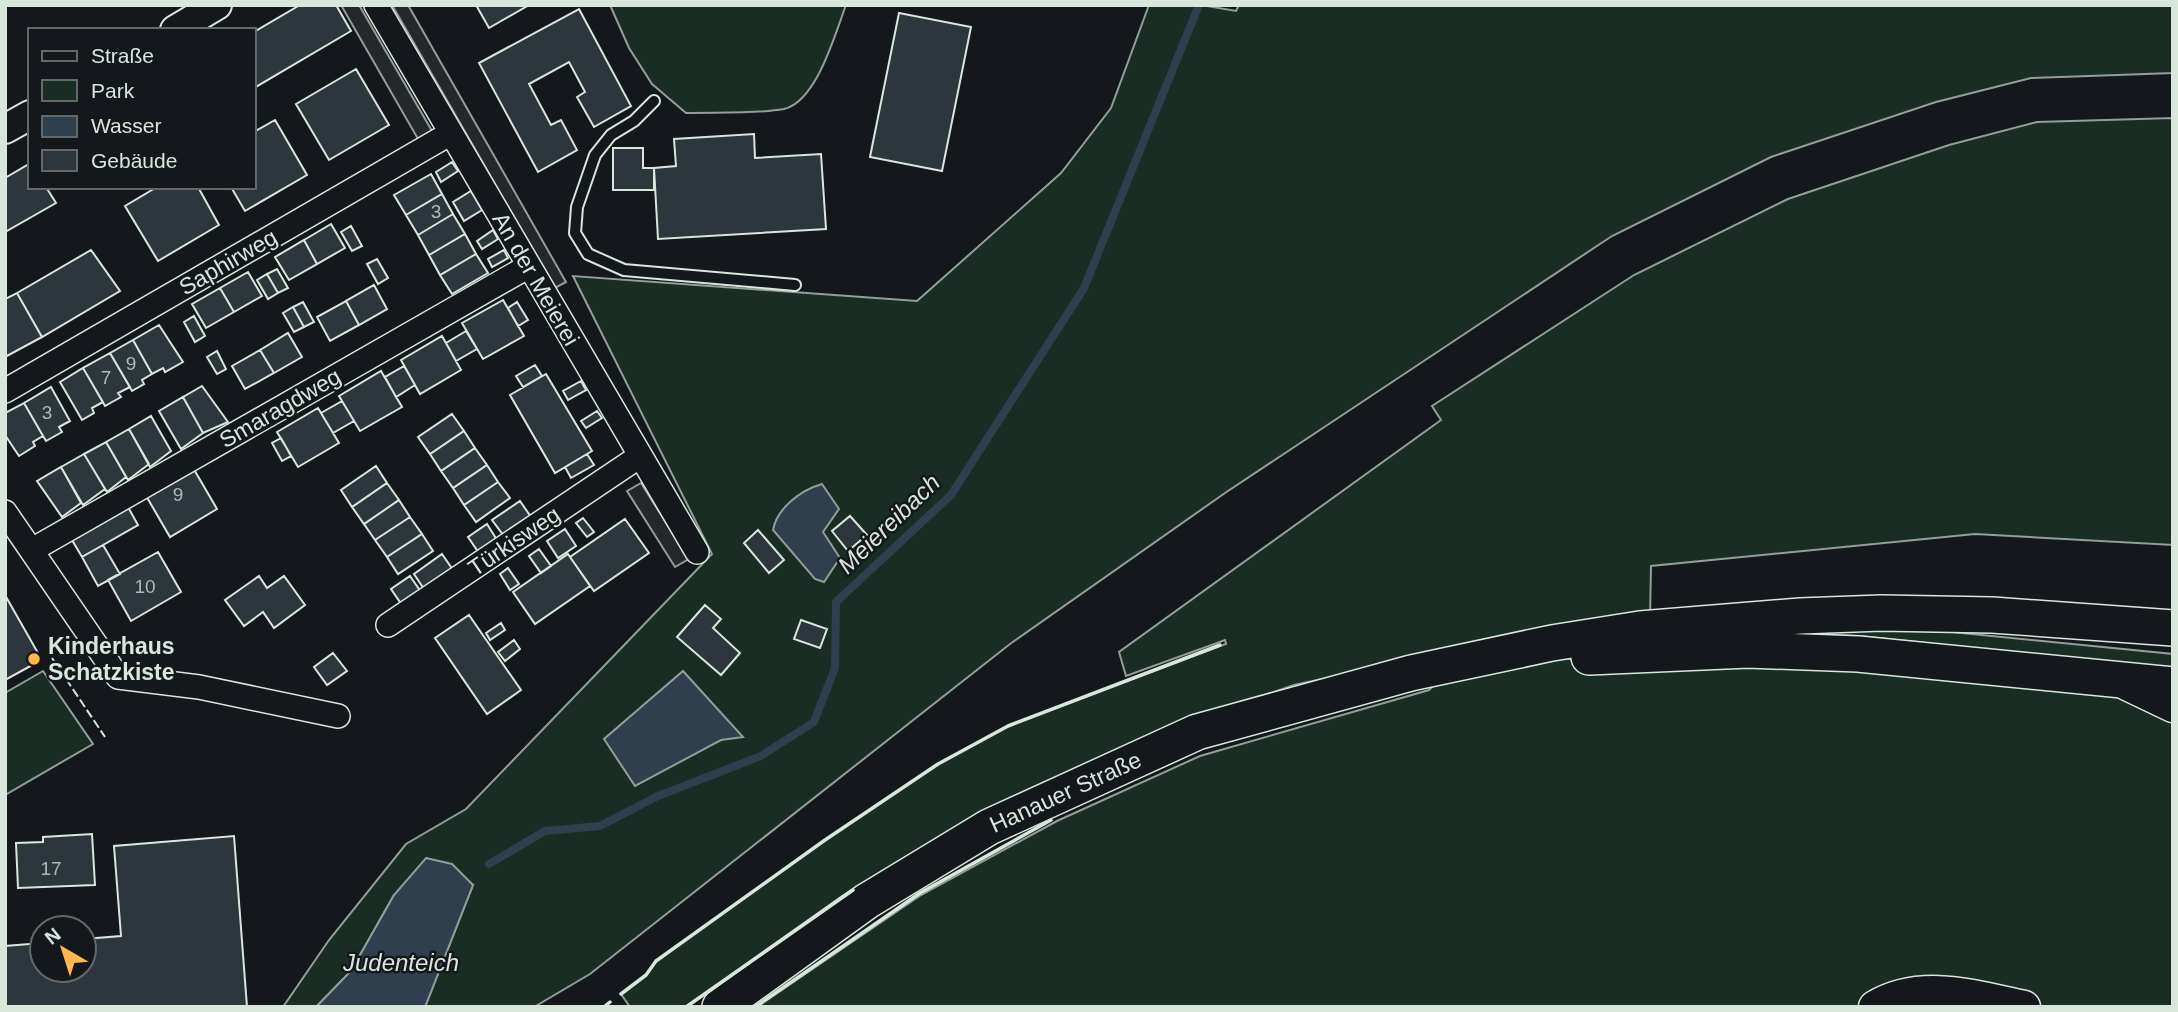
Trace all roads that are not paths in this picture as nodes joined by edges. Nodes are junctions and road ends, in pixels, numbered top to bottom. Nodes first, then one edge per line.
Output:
1 (217, 5) edge
2 (376, 5) edge
3 (178, 28) edge
4 (654, 101) dead end
5 (28, 116) edge
6 (5, 129) edge
7 (451, 133) junction
8 (529, 266) junction
9 (795, 285) dead end
10 (5, 391) edge
11 (640, 456) junction
12 (5, 512) edge
13 (32, 550) junction
14 (697, 552) dead end
15 (388, 625) dead end
16 (2173, 628) edge
17 (1452, 665) junction
18 (2102, 677) junction
19 (2173, 685) edge
20 (2173, 706) edge
21 (338, 716) dead end
22 (720, 1007) edge
23 (1875, 1007) edge
24 (2025, 1007) edge

1 - 3 street
2 - 7 street, An der Meierei
4 - 9 lane
5 - 6 street
7 - 8 street, An der Meierei
7 - 10 street, Saphirweg
8 - 11 street, An der Meierei
8 - 13 street, Smaragdweg
11 - 14 street, An der Meierei
11 - 15 street, Türkisweg
12 - 13 street
13 - 21 street
16 - 17 main road
17 - 18 main road
17 - 22 main road, Hanauer Straße
18 - 19 main road
18 - 20 main road
23 - 24 main road

